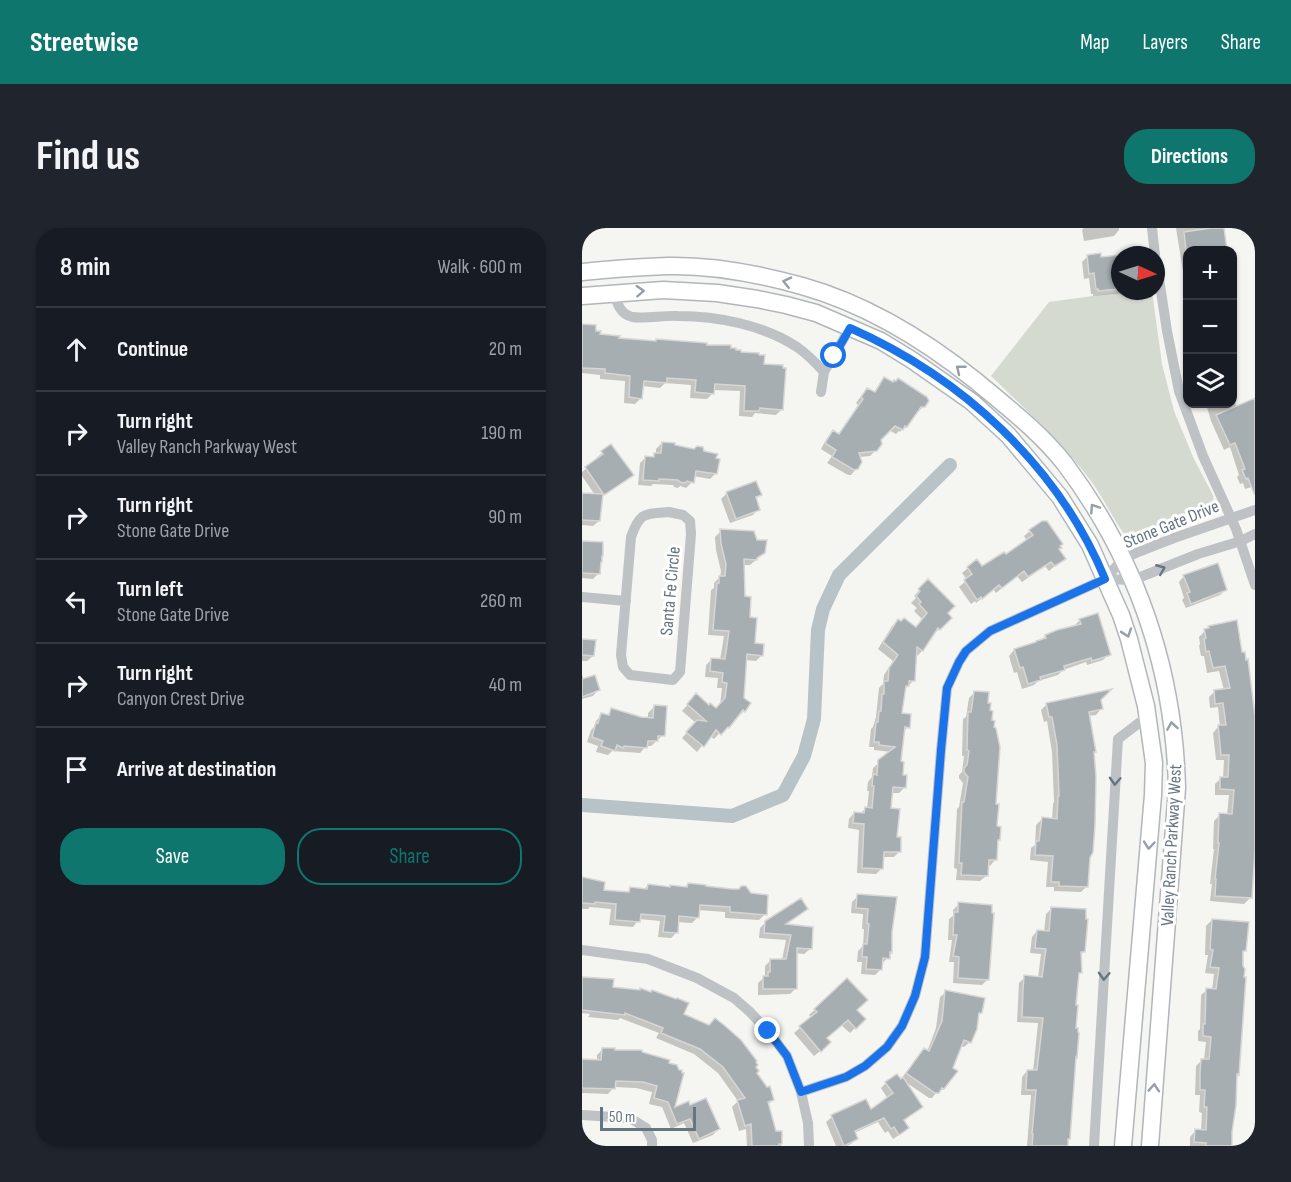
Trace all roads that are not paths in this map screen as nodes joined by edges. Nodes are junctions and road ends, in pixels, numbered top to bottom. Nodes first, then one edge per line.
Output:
1 (1152, 228) edge
2 (1154, 246) edge
3 (582, 273) edge
4 (614, 293) junction
5 (582, 296) edge
6 (1162, 300) edge
7 (850, 328) junction
8 (824, 372) junction
9 (821, 392) dead end
10 (1255, 510) edge
11 (1232, 517) junction
12 (1255, 534) edge
13 (1241, 541) junction
14 (1124, 559) junction
15 (1105, 579) junction
16 (1133, 580) junction
17 (1255, 585) edge
18 (582, 597) edge
19 (626, 601) junction
20 (1148, 717) junction
21 (1152, 812) junction
22 (1175, 815) junction
23 (582, 950) edge
24 (1131, 1060) junction
25 (1156, 1063) junction
26 (801, 1092) junction
27 (582, 1115) edge
28 (652, 1146) edge
29 (808, 1146) edge
30 (1094, 1146) edge
31 (1123, 1146) edge
32 (1150, 1146) edge

1 - 2 street
14 -> 3 main road, Valley Ranch Parkway West
4 - 5 main road, Valley Ranch Parkway West
4 -> 7 main road, Valley Ranch Parkway West
4 - 8 street
6 - 11 street
7 - 8 street
7 - 15 main road, Valley Ranch Parkway West
8 - 9 street
10 - 11 street, Stone Gate Drive
11 - 13 street
11 - 14 street, Stone Gate Drive
12 - 13 street, Stone Gate Drive
16 -> 13 street, Stone Gate Drive
13 - 17 street
14 - 15 street, Stone Gate Drive
14 - 16 main road, Valley Ranch Parkway West
15 - 16 street, Stone Gate Drive
15 -> 20 main road, Valley Ranch Parkway West
15 - 26 street, Stone Gate Drive
22 -> 16 main road, Valley Ranch Parkway West
18 - 19 street
19 - 19 street, Santa Fe Circle
20 - 21 main road, Valley Ranch Parkway West
20 -> 30 street
21 - 22 main road
21 -> 24 main road, Valley Ranch Parkway West
22 - 25 main road, Valley Ranch Parkway West
23 - 26 street
24 - 25 main road
24 - 31 main road, Valley Ranch Parkway West
32 -> 25 main road, Valley Ranch Parkway West
26 - 29 street
27 - 28 street

